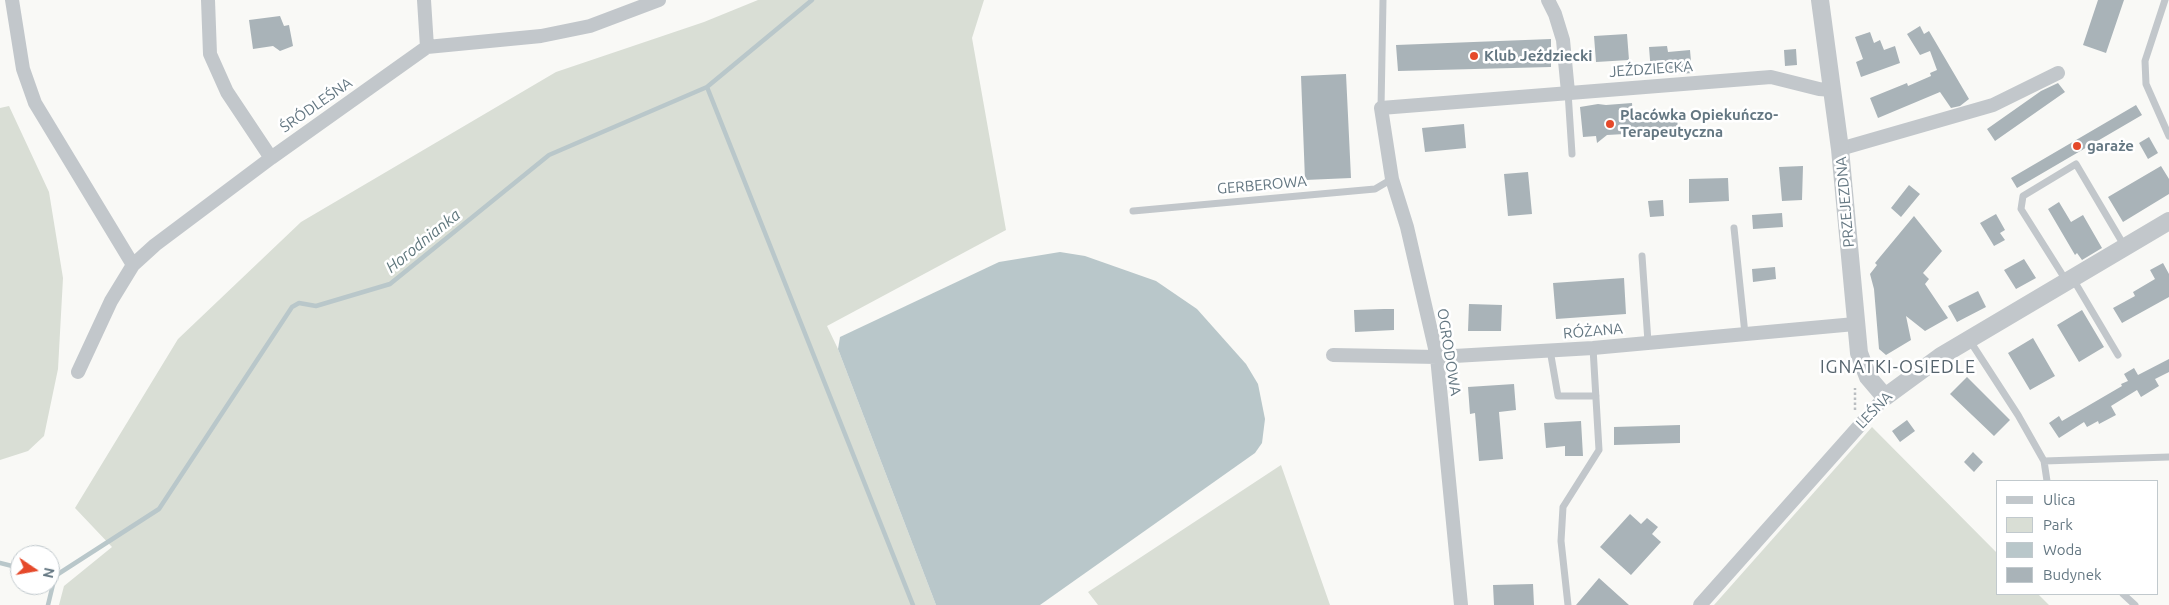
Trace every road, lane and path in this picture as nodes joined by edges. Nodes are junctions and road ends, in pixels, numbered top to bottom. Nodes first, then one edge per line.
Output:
1 (208, 0) edge
2 (424, 0) edge
3 (659, 0) edge
4 (1384, 0) edge
5 (1548, 0) edge
6 (1820, 0) edge
7 (2165, 0) edge
8 (641, 4) edge
9 (8, 7) edge
10 (427, 47) junction
11 (2058, 73) dead end
12 (1833, 90) junction
13 (1568, 92) junction
14 (1381, 108) junction
15 (2169, 136) edge
16 (1840, 148) junction
17 (1572, 154) dead end
18 (271, 158) junction
19 (1392, 179) junction
20 (1133, 211) dead end
21 (2169, 221) edge
22 (1734, 228) dead end
23 (2125, 248) junction
24 (1642, 256) dead end
25 (133, 265) junction
26 (2070, 280) junction
27 (1855, 324) junction
28 (1745, 335) junction
29 (1970, 340) junction
30 (1648, 342) junction
31 (1593, 348) junction
32 (1550, 350) junction
33 (2118, 355) dead end
34 (1334, 356) dead end
35 (1437, 357) junction
36 (78, 372) dead end
37 (1596, 396) junction
38 (1885, 397) junction
39 (2169, 457) edge
40 (2044, 461) junction
41 (2046, 480) edge
42 (2124, 595) edge
43 (1461, 605) edge
44 (1568, 605) edge
45 (1700, 605) edge
46 (2135, 605) edge

1 - 18 street
2 - 10 street
3 - 8 street, ŚRÓDLEŚNA
4 - 14 lane
5 - 13 street
6 - 12 street, PRZEJEZDNA
7 - 15 lane
8 - 10 street, ŚRÓDLEŚNA
9 - 25 street
10 - 18 street, ŚRÓDLEŚNA
11 - 16 street
12 - 13 street, JEŹDZIECKA
12 - 16 street, PRZEJEZDNA
13 - 14 street, JEŹDZIECKA
13 - 17 lane
14 - 19 street, OGRODOWA
16 - 27 street, PRZEJEZDNA
18 - 25 street, ŚRÓDLEŚNA
19 - 20 lane, GERBEROWA
19 - 35 street, OGRODOWA
21 - 23 street, LEŚNA
22 - 28 lane
23 - 26 street, LEŚNA
23 - 26 lane
24 - 30 lane
25 - 36 street, ŚRÓDLEŚNA
26 - 29 street, LEŚNA
26 - 33 lane
27 - 28 street, RÓŻANA
27 - 38 street, PRZEJEZDNA
28 - 30 street, RÓŻANA
29 - 38 street, LEŚNA
29 - 40 lane
30 - 31 street, RÓŻANA
31 - 32 street, RÓŻANA
31 - 37 lane
32 - 35 street, RÓŻANA
32 - 37 lane
34 - 35 street, RÓŻANA
35 - 43 street, OGRODOWA
37 - 44 lane
38 - 45 street, LEŚNA
39 - 40 lane
40 - 41 lane
42 - 46 lane

